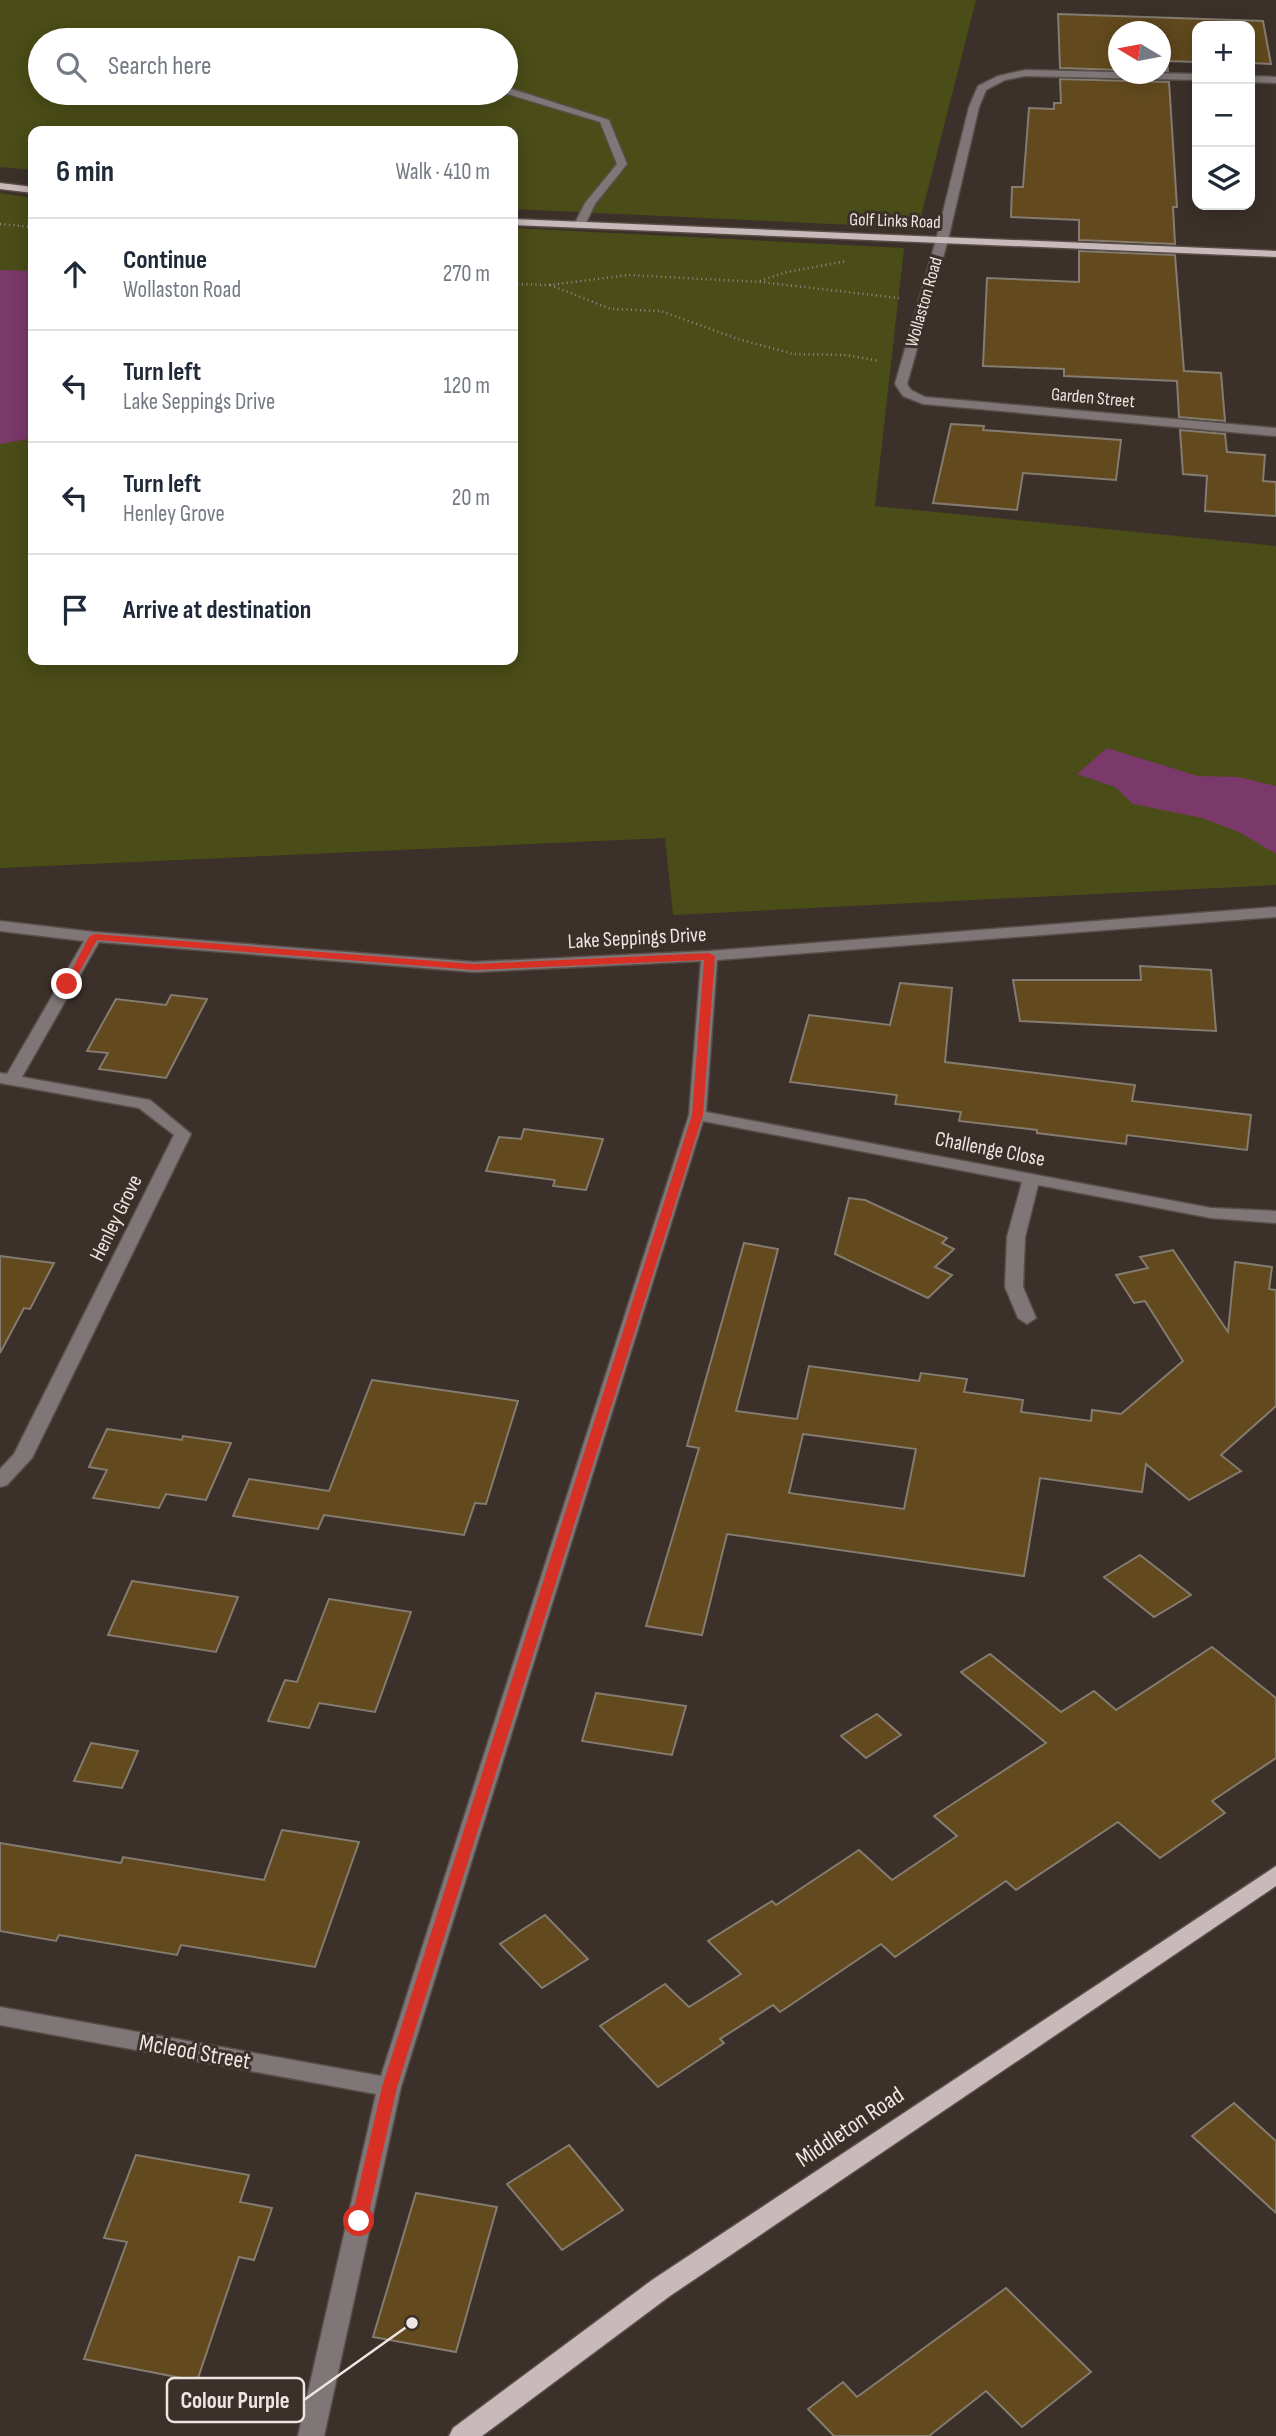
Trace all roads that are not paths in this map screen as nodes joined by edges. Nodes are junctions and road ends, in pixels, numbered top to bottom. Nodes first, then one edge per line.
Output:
1 (1192, 77) edge
2 (1255, 79) edge
3 (1276, 80) edge
4 (518, 94) edge
5 (0, 186) edge
6 (28, 189) edge
7 (518, 222) edge
8 (580, 225) junction
9 (942, 240) junction
10 (1276, 254) edge
11 (907, 393) joint
12 (1276, 432) edge
13 (1276, 912) edge
14 (0, 926) edge
15 (94, 937) junction
16 (709, 956) junction
17 (6, 1078) edge
18 (697, 1115) junction
19 (1031, 1180) junction
20 (1276, 1217) edge
21 (1027, 1318) dead end
22 (0, 1480) edge
23 (1276, 1875) edge
24 (0, 2017) edge
25 (389, 2087) junction
26 (311, 2436) edge
27 (462, 2436) edge

1 - 9 street, Wollaston Road
2 - 3 street
4 - 8 street
5 - 6 main road
7 - 8 main road, Golf Links Road
8 - 9 main road, Golf Links Road
9 - 10 main road, Golf Links Road
9 - 11 street, Wollaston Road
11 - 12 street, Garden Street
13 - 16 street, Lake Seppings Drive
14 - 15 street, Lake Seppings Drive
15 - 16 street, Lake Seppings Drive
15 - 17 street, Henley Grove
16 - 18 street
17 - 22 street, Henley Grove
18 - 19 street, Challenge Close
18 - 25 street
19 - 20 street, Challenge Close
19 - 21 street
23 - 27 main road, Middleton Road
24 - 25 street, Mcleod Street
25 - 26 street

